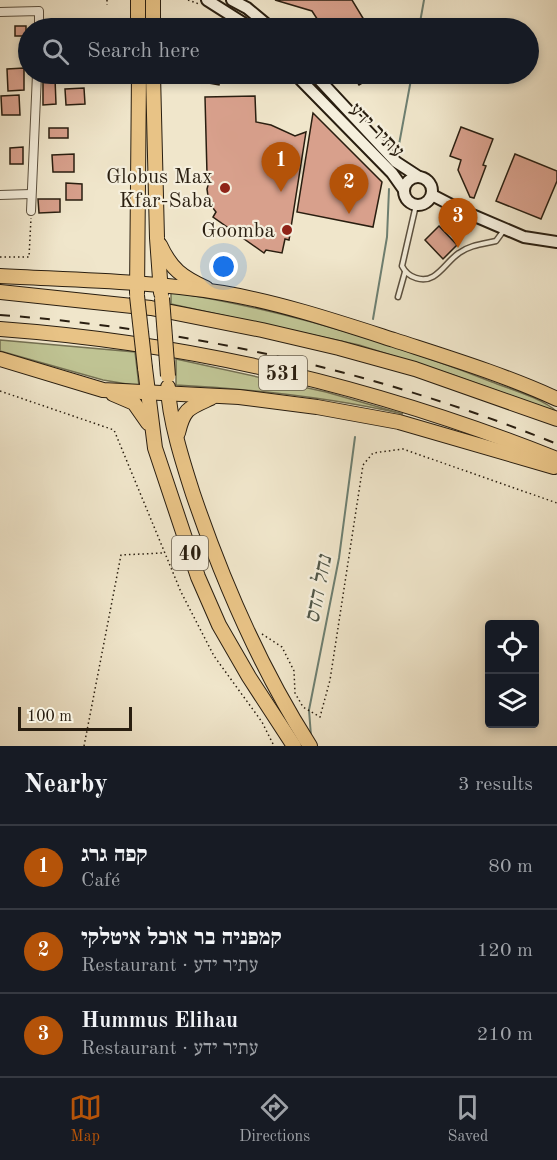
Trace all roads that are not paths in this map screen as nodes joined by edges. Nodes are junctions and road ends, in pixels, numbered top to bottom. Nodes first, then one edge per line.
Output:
1 (138, 0) edge
2 (153, 0) edge
3 (166, 0) edge
4 (207, 0) edge
5 (232, 0) edge
6 (0, 12) edge
7 (39, 18) edge
8 (138, 18) edge
9 (154, 18) edge
10 (156, 18) edge
11 (235, 18) edge
12 (258, 18) edge
13 (36, 84) edge
14 (139, 84) edge
15 (153, 84) edge
16 (305, 84) edge
17 (323, 84) edge
18 (419, 177) junction
19 (404, 190) junction
20 (31, 194) junction
21 (0, 195) edge
22 (432, 195) junction
23 (416, 205) junction
24 (139, 208) junction
25 (31, 211) road end
26 (505, 229) junction
27 (157, 238) junction
28 (557, 242) edge
29 (405, 272) junction
30 (0, 276) edge
31 (108, 282) junction
32 (137, 290) junction
33 (0, 292) edge
34 (161, 292) junction
35 (222, 293) junction
36 (398, 297) dead end
37 (0, 329) edge
38 (0, 359) edge
39 (103, 390) junction
40 (147, 394) junction
41 (168, 395) junction
42 (215, 396) junction
43 (557, 399) edge
44 (557, 419) edge
45 (151, 428) junction
46 (177, 438) junction
47 (557, 459) edge
48 (557, 468) edge
49 (284, 719) junction
50 (294, 746) edge
51 (310, 746) edge

1 - 8 highway
2 - 9 highway
3 - 10 highway
4 - 11 street
5 - 12 street
6 - 7 street
13 - 20 street
14 - 24 highway, 40
15 - 27 highway, 40
16 - 19 street, עתיר ידע
17 - 18 street, עתיר ידע
18 - 19 street
18 - 22 street
19 - 23 street
20 - 21 street
20 - 25 street
22 - 23 street
22 - 26 street
23 - 29 lane
24 - 31 highway
24 - 32 highway, 40
26 - 28 street
26 - 29 lane
27 - 34 highway, 40
27 - 35 highway
29 - 36 lane
30 - 31 highway
31 - 32 highway
32 - 34 highway
32 - 40 highway, 40, bridge
33 - 44 highway, 531
34 - 35 highway
34 - 41 highway, 40, bridge
35 - 43 highway
37 - 47 highway, 531
38 - 39 highway
39 - 40 highway
39 - 45 highway
40 - 41 highway
40 - 45 highway, 40
41 - 42 highway
41 - 46 highway, 40
42 - 46 highway
42 - 48 highway
45 - 49 highway, 40
46 - 49 highway, 40
49 - 50 highway, 40
49 - 51 highway, 40

